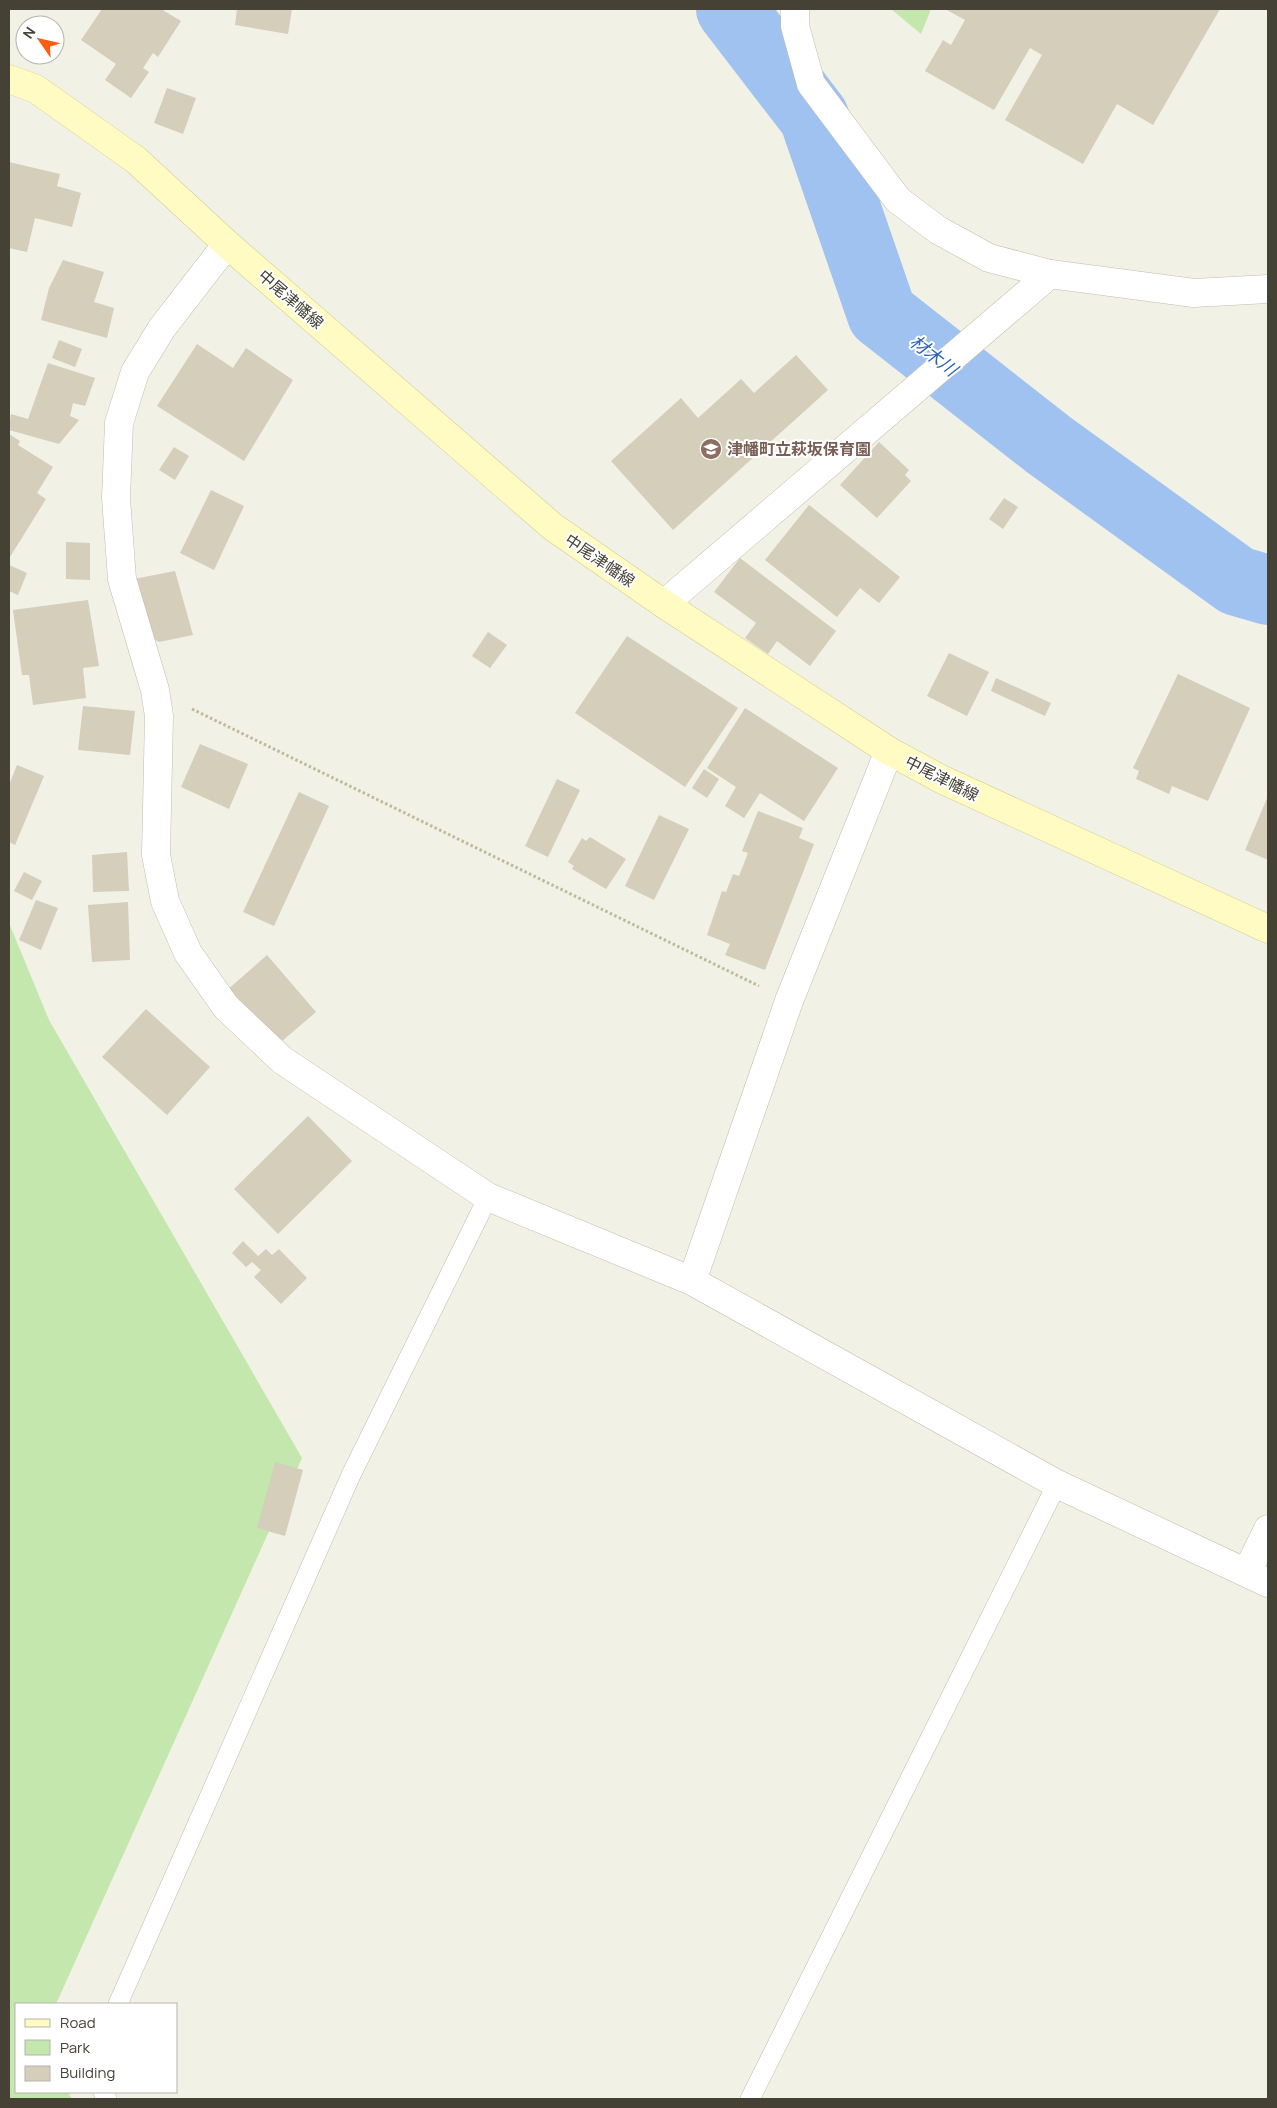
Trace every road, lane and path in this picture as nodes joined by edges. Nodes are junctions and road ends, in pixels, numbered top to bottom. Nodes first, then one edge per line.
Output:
1 (795, 9) edge
2 (9, 79) edge
3 (227, 244) junction
4 (1050, 274) junction
5 (1268, 289) edge
6 (664, 604) junction
7 (155, 690) junction
8 (889, 751) junction
9 (1268, 929) edge
10 (789, 1001) junction
11 (488, 1197) junction
12 (692, 1281) junction
13 (1057, 1484) junction
14 (1268, 1530) edge
15 (1258, 1578) edge
16 (118, 2003) edge
17 (750, 2099) edge

1 - 4 street
2 - 3 main road, 中尾津幡線
3 - 6 main road, 中尾津幡線
3 - 7 street
4 - 5 street
4 - 6 street
6 - 8 main road, 中尾津幡線
7 - 10 path
7 - 11 street
8 - 9 main road, 中尾津幡線
8 - 10 street
10 - 12 street
11 - 12 street
11 - 16 lane
12 - 13 street
13 - 15 street
13 - 17 lane
14 - 15 street

